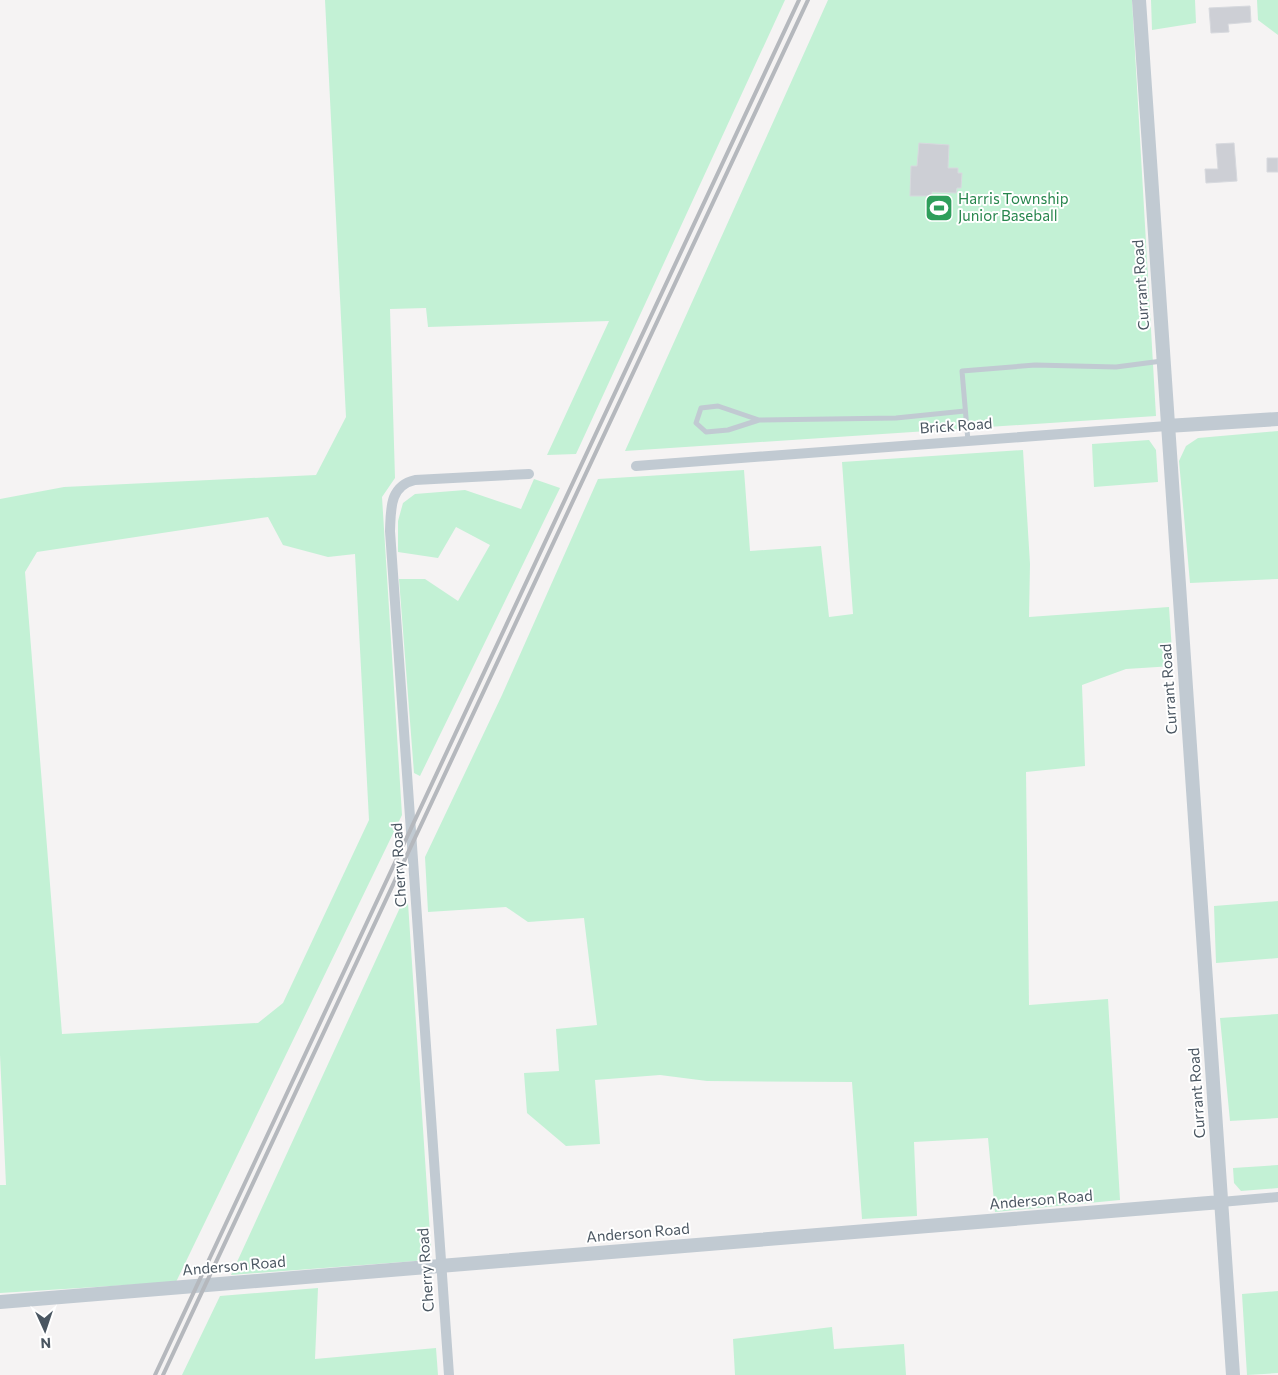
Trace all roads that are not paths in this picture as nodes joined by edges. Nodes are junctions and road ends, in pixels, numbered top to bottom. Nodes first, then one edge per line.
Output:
1 (1139, 0) edge
2 (1163, 361) junction
3 (966, 411) junction
4 (1278, 419) edge
5 (759, 420) junction
6 (1167, 426) junction
7 (968, 441) junction
8 (636, 466) dead end
9 (530, 474) dead end
10 (1278, 1197) edge
11 (1221, 1202) junction
12 (441, 1266) junction
13 (0, 1302) edge
14 (449, 1375) edge
15 (1233, 1375) edge

1 - 2 street, Currant Road
2 - 3 lane
2 - 6 street, Currant Road
3 - 5 lane
3 - 7 lane
4 - 6 street, Brick Road
5 - 5 lane
6 - 7 street, Brick Road
6 - 11 street, Currant Road
7 - 8 street, Brick Road
9 - 12 street, Cherry Road
10 - 11 street, Anderson Road
11 - 12 street, Anderson Road
11 - 15 street, Currant Road
12 - 13 street, Anderson Road
12 - 14 street, Cherry Road

